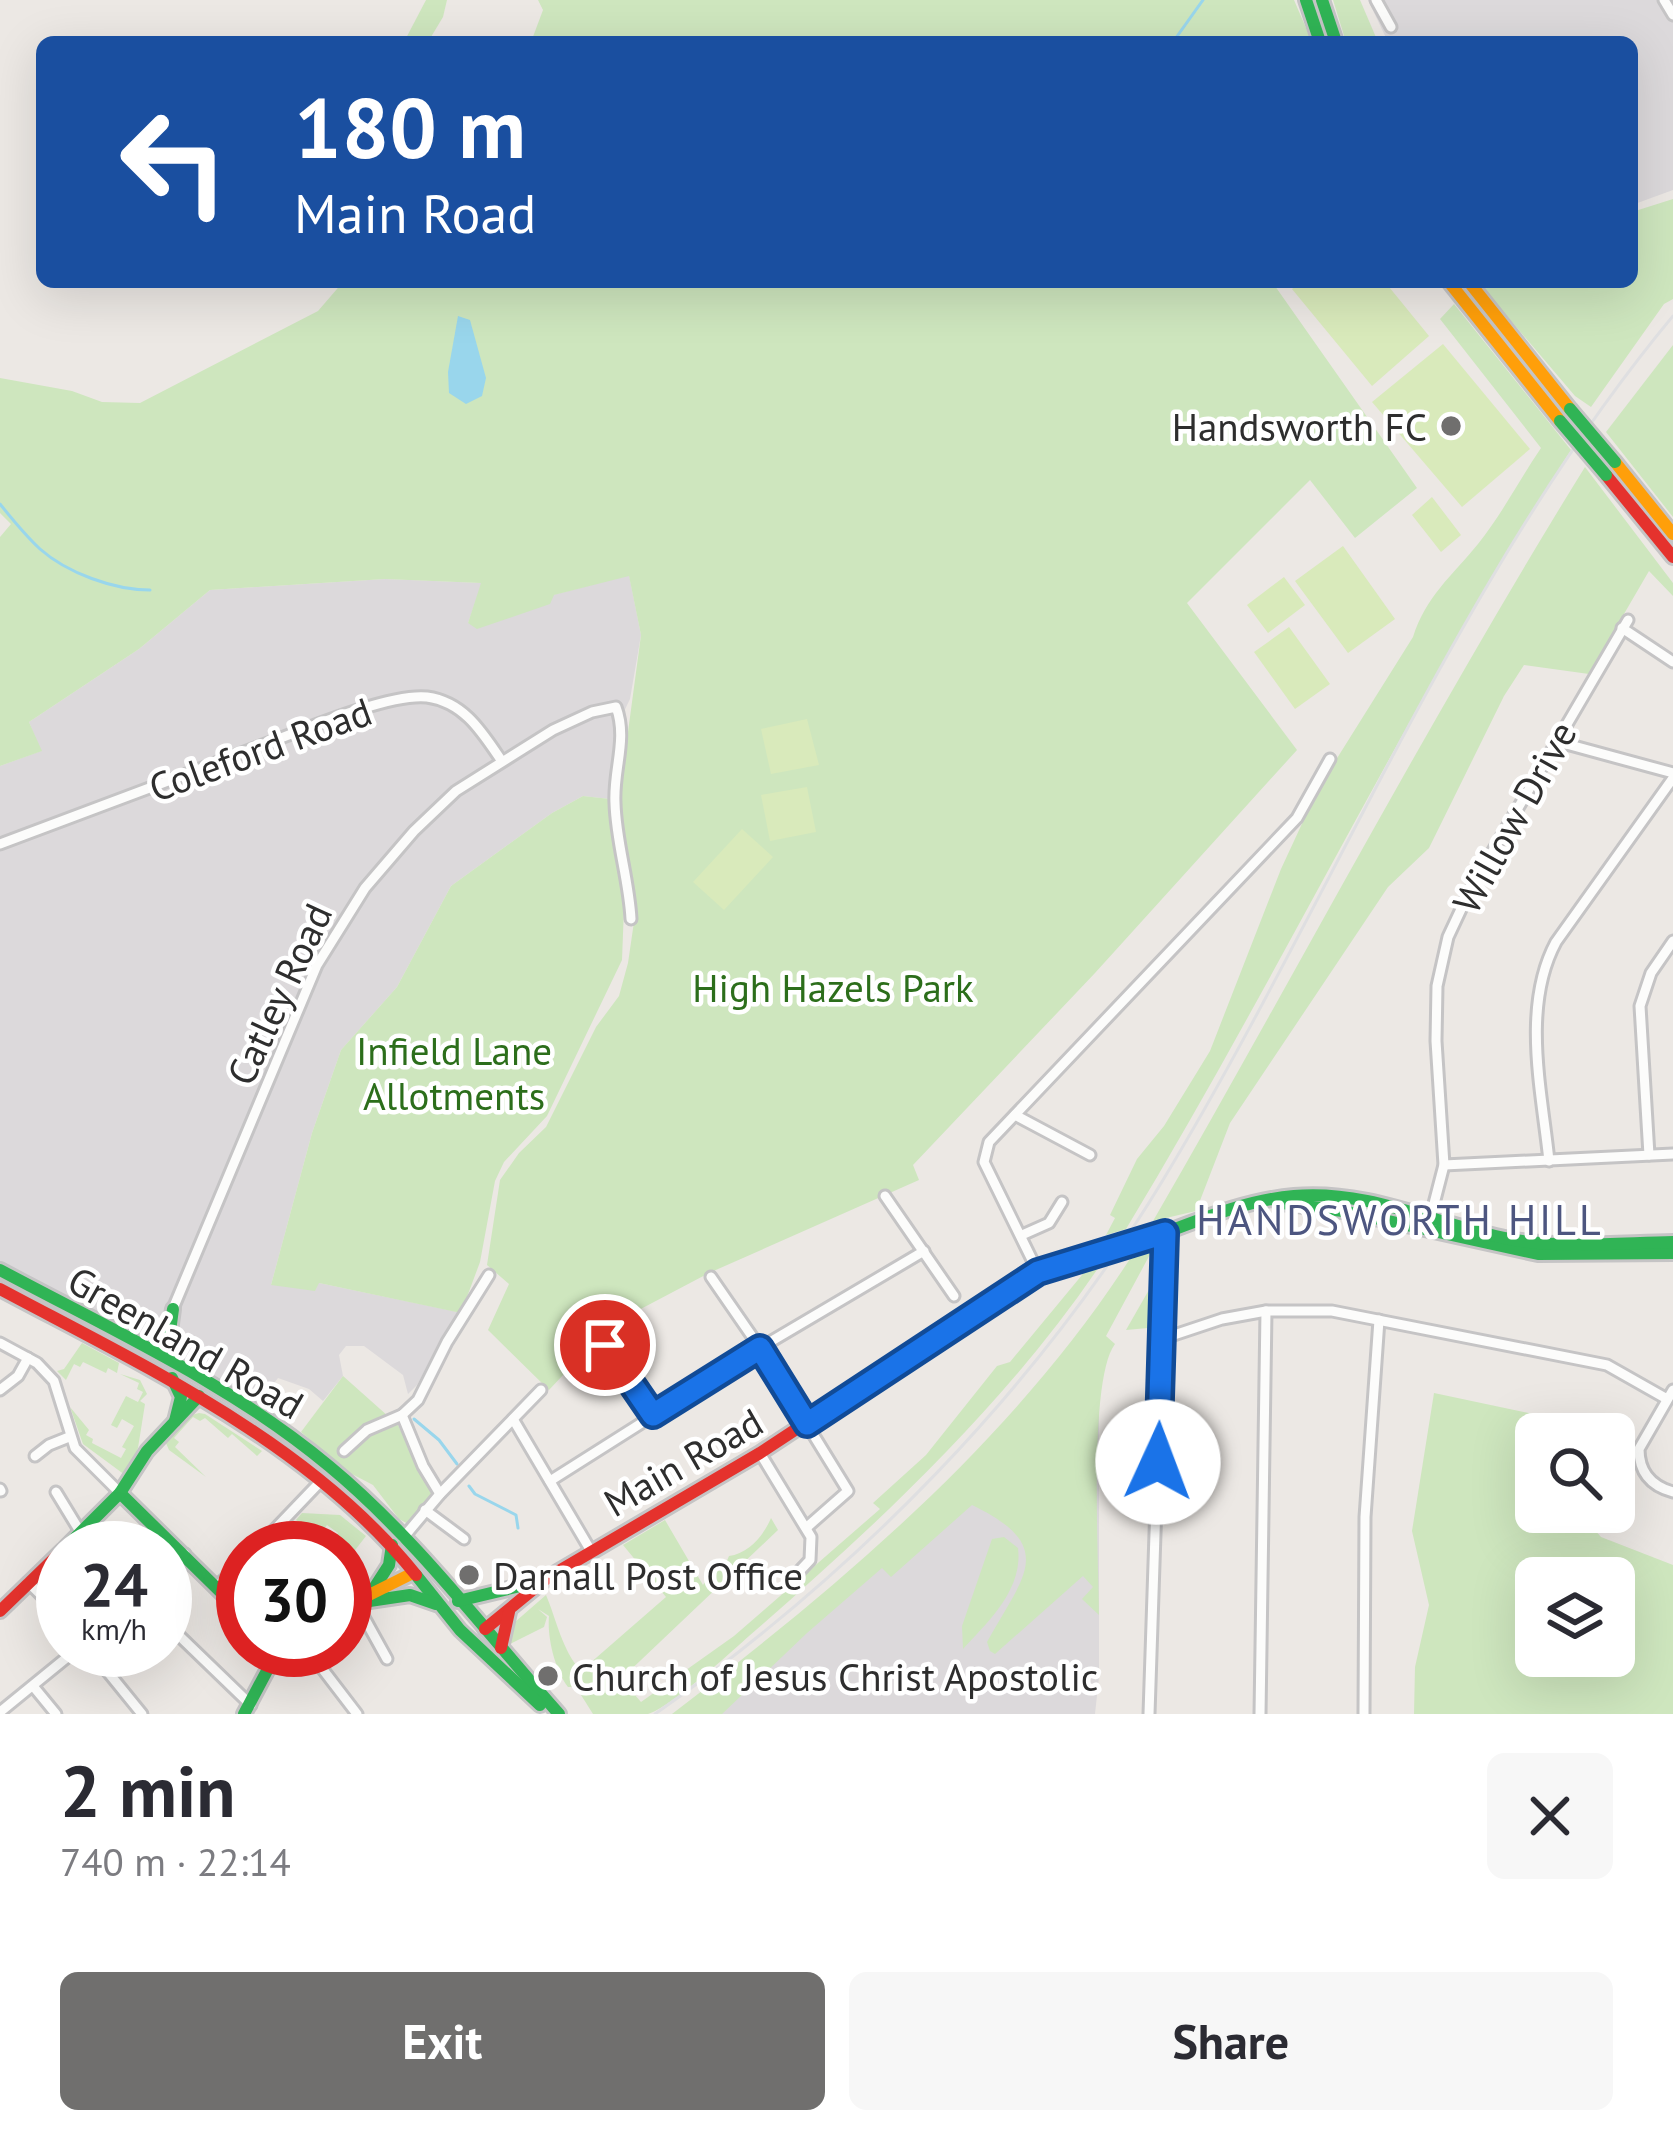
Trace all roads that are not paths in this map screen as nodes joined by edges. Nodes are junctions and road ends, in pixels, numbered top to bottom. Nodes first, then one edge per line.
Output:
1 (1306, 0) edge
2 (1322, 0) edge
3 (1664, 0) edge
4 (1379, 1) edge
5 (1673, 15) edge
6 (1391, 28) dead end
7 (1318, 36) edge
8 (1334, 36) edge
9 (1454, 288) edge
10 (1473, 288) edge
11 (1673, 534) edge
12 (1673, 557) edge
13 (1673, 662) edge
14 (1559, 742) junction
15 (502, 760) junction
16 (1330, 760) dead end
17 (1673, 775) edge
18 (0, 844) edge
19 (631, 919) dead end
20 (1673, 941) edge
21 (1016, 1114) junction
22 (1673, 1154) edge
23 (1090, 1155) dead end
24 (1649, 1155) junction
25 (1549, 1161) junction
26 (1444, 1165) junction
27 (885, 1196) dead end
28 (1062, 1202) dead end
29 (1428, 1224) junction
30 (1022, 1235) junction
31 (1160, 1235) junction
32 (1673, 1242) edge
33 (924, 1251) junction
34 (1673, 1253) edge
35 (0, 1270) edge
36 (1038, 1272) junction
37 (489, 1275) dead end
38 (711, 1276) dead end
39 (0, 1288) edge
40 (954, 1296) dead end
41 (173, 1309) junction
42 (1266, 1311) junction
43 (1379, 1320) junction
44 (1162, 1339) junction
45 (0, 1343) edge
46 (605, 1345) dead end
47 (760, 1348) junction
48 (153, 1349) junction
49 (28, 1358) junction
50 (133, 1359) junction
51 (172, 1360) junction
52 (177, 1383) junction
53 (0, 1390) edge
54 (541, 1390) dead end
55 (225, 1392) junction
56 (1670, 1395) edge
57 (199, 1396) junction
58 (402, 1414) junction
59 (653, 1415) junction
60 (513, 1419) junction
61 (176, 1421) junction
62 (807, 1424) junction
63 (69, 1438) junction
64 (344, 1451) dead end
65 (760, 1453) junction
66 (35, 1456) dead end
67 (320, 1481) junction
68 (550, 1481) junction
69 (56, 1492) dead end
70 (1673, 1492) edge
71 (120, 1493) junction
72 (440, 1494) junction
73 (74, 1496) dead end
74 (62, 1502) junction
75 (425, 1510) junction
76 (74, 1521) edge
77 (93, 1521) edge
78 (150, 1521) edge
79 (282, 1521) edge
80 (806, 1528) junction
81 (464, 1539) dead end
82 (398, 1542) junction
83 (591, 1551) junction
84 (192, 1561) edge
85 (413, 1573) junction
86 (435, 1574) junction
87 (36, 1575) edge
88 (794, 1577) dead end
89 (548, 1578) junction
90 (28, 1582) junction
91 (216, 1585) edge
92 (36, 1590) edge
93 (372, 1591) edge
94 (372, 1593) edge
95 (497, 1594) junction
96 (458, 1600) junction
97 (372, 1601) edge
98 (437, 1604) junction
99 (0, 1611) edge
100 (509, 1612) junction
101 (485, 1629) junction
102 (460, 1630) junction
103 (372, 1636) edge
104 (501, 1648) junction
105 (192, 1650) edge
106 (387, 1659) dead end
107 (44, 1677) edge
108 (112, 1677) edge
109 (265, 1677) edge
110 (329, 1677) edge
111 (33, 1686) junction
112 (249, 1710) edge
113 (0, 1712) edge
114 (56, 1714) edge
115 (142, 1714) edge
116 (357, 1714) edge
117 (555, 1714) edge
118 (1149, 1714) edge
119 (1260, 1714) edge
120 (1364, 1714) edge

1 - 7 main road
2 - 8 main road
3 - 5 street
4 - 6 street
9 - 12 main road, bridge
10 - 11 main road, bridge
13 - 14 street, Willow Drive
14 - 17 street
14 - 26 street, Willow Drive
15 - 18 street, Coleford Road
15 - 19 street, Catley Road
15 - 41 street, Catley Road
16 - 21 street
17 - 25 street
20 - 24 street
21 - 23 street
21 - 30 street
22 - 24 street
24 - 25 street
25 - 26 street
26 - 29 street, Willow Drive
27 - 33 street
28 - 30 street
29 - 31 main road, Main Road
29 - 32 main road
29 - 34 main road
30 - 36 street
31 - 36 main road, Main Road, bridge
31 - 44 street
33 - 40 street
33 - 47 street
35 - 48 main road, Greenland Road
36 - 62 main road, Main Road
37 - 58 street
38 - 47 street
39 - 50 main road, Greenland Road
41 - 48 street, Catley Road
41 - 51 main road
42 - 43 street
42 - 44 street
42 - 119 street
43 - 56 street
43 - 120 street
44 - 118 street
45 - 49 street
46 - 59 street
47 - 59 street
47 - 62 street
48 - 50 main road
48 - 51 main road, Greenland Road
48 - 52 main road
49 - 53 street
49 - 63 street
50 - 52 main road, Greenland Road
51 - 55 main road, Greenland Road
51 - 57 main road
52 - 57 main road, Greenland Road
52 - 61 main road
54 - 60 street
55 - 57 main road
55 - 82 main road, Greenland Road
56 - 70 street
57 - 61 main road
57 - 67 main road, Greenland Road
58 - 64 street
58 - 72 street
59 - 68 street
60 - 68 street
60 - 72 street
61 - 71 main road
62 - 65 main road, Main Road
62 - 80 street
63 - 66 street
63 - 71 street
65 - 80 street
65 - 83 main road, Main Road
67 - 79 street
67 - 82 main road, Greenland Road
68 - 83 street
69 - 74 street
71 - 77 main road
71 - 78 main road
72 - 75 street
73 - 74 street
74 - 76 street
75 - 81 street
75 - 82 street
80 - 88 street
82 - 85 main road, Greenland Road
82 - 86 main road, Greenland Road
82 - 93 main road
83 - 89 main road, Main Road
84 - 91 main road
85 - 86 main road
85 - 94 main road
85 - 98 main road, Greenland Road
86 - 96 main road, Greenland Road
87 - 90 main road
89 - 95 main road, Main Road
89 - 100 main road, Main Road
90 - 92 street
90 - 99 main road
95 - 96 main road, Main Road
95 - 100 main road
96 - 101 main road, Greenland Road
96 - 102 main road
97 - 98 main road
98 - 102 main road, Greenland Road
100 - 101 main road, Main Road
100 - 104 main road
101 - 102 main road
101 - 104 main road, Greenland Road
102 - 117 main road, Greenland Road
103 - 106 street
104 - 117 main road, Greenland Road
105 - 112 street
107 - 111 street
108 - 115 street
109 - 112 main road
110 - 116 street
111 - 113 street
111 - 114 street

